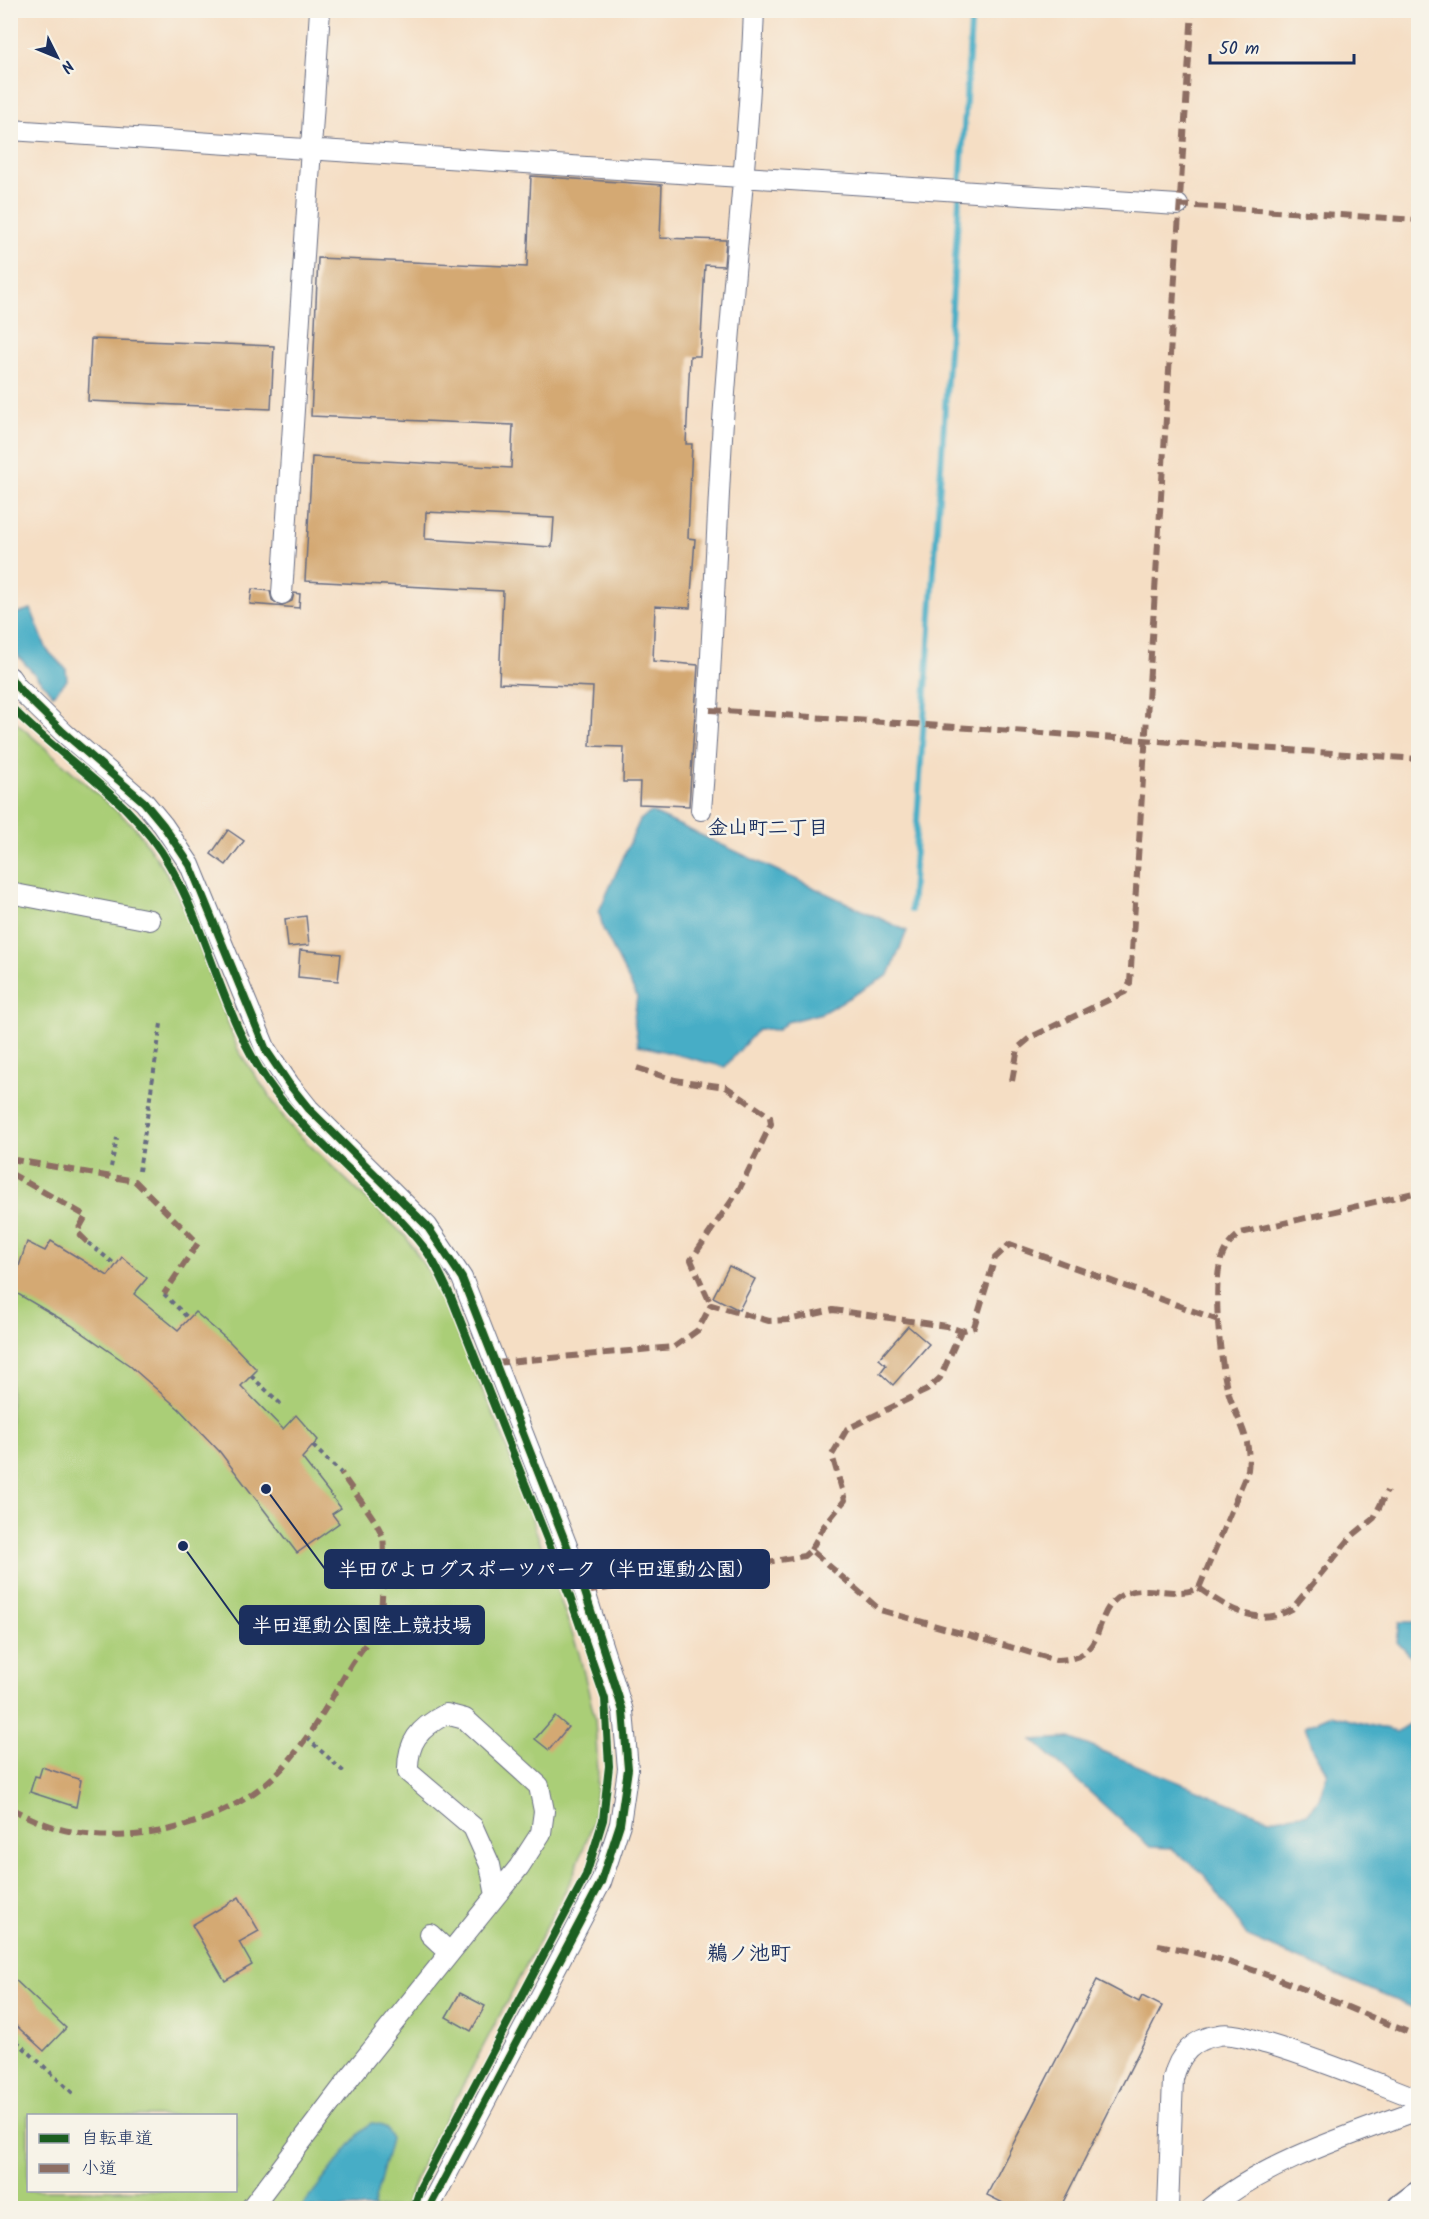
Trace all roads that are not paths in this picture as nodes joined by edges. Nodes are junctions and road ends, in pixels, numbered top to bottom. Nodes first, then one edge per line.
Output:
1 (320, 10) edge
2 (754, 10) edge
3 (10, 130) edge
4 (310, 148) junction
5 (745, 180) junction
6 (1178, 205) dead end
7 (282, 594) dead end
8 (12, 686) edge
9 (701, 810) dead end
10 (10, 893) edge
11 (150, 920) dead end
12 (496, 1895) junction
13 (430, 1934) dead end
14 (449, 1952) junction
15 (1419, 2099) edge
16 (1419, 2110) edge
17 (1419, 2196) edge
18 (251, 2208) edge
19 (429, 2208) edge
20 (1168, 2208) edge
21 (1210, 2208) edge
22 (1402, 2208) edge

1 - 4 street
2 - 5 street
3 - 4 street
4 - 5 street
4 - 7 street
5 - 6 street
5 - 9 street
8 - 19 street
10 - 11 street
12 - 12 street
12 - 14 street
13 - 14 street
14 - 18 street
15 - 20 street
16 - 21 street
17 - 22 highway

